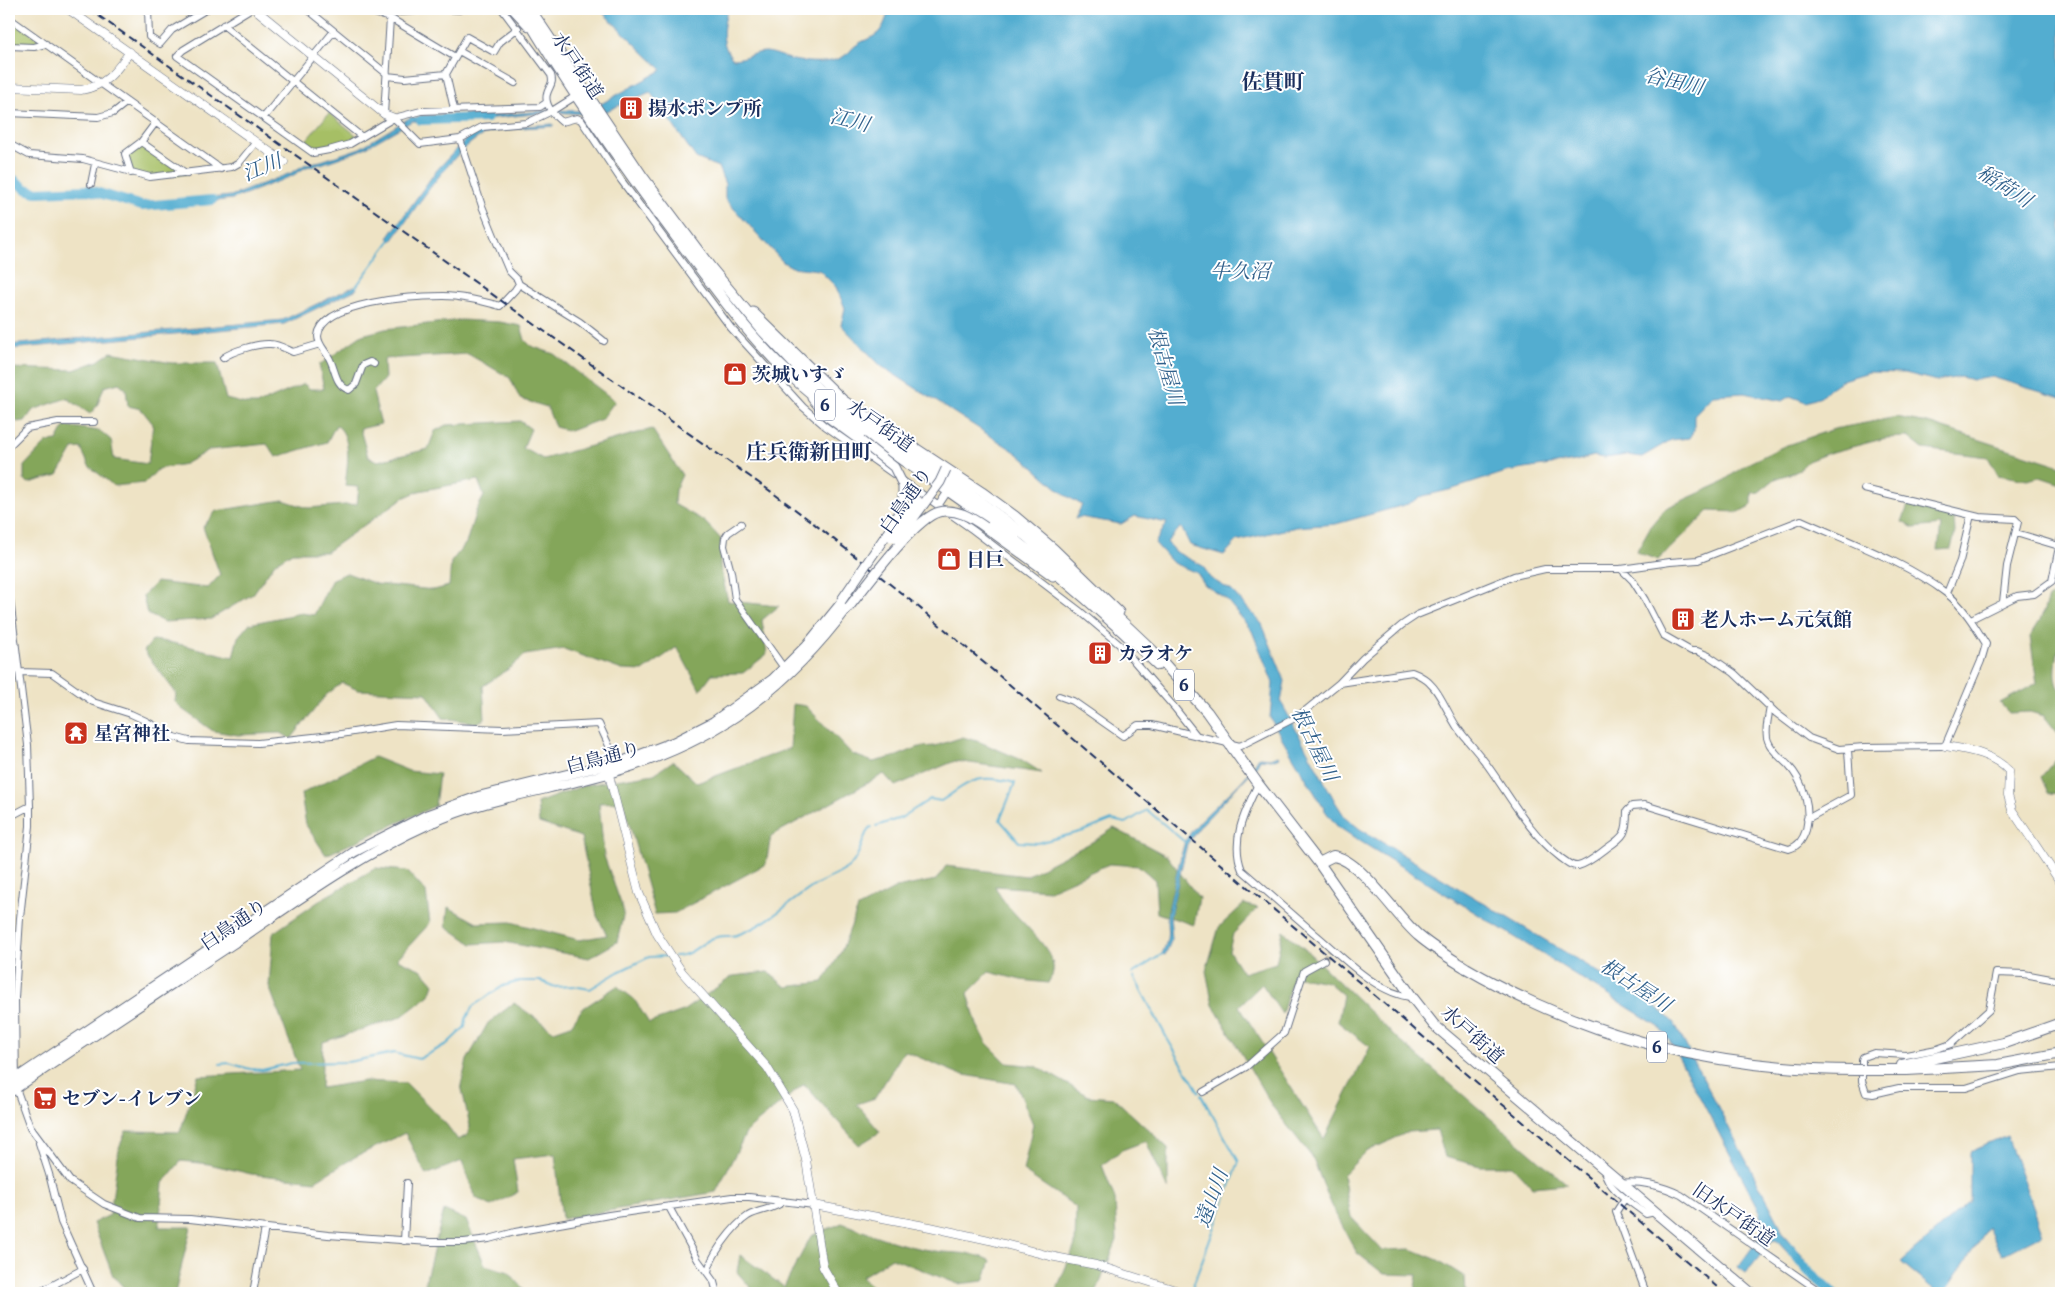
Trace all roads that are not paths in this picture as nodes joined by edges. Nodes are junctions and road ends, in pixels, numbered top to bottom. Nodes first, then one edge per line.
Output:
1 (68, 9) edge
2 (148, 9) edge
3 (208, 9) edge
4 (250, 9) edge
5 (255, 9) edge
6 (307, 9) edge
7 (362, 9) edge
8 (398, 9) edge
9 (448, 9) edge
10 (502, 9) edge
11 (513, 9) edge
12 (522, 9) edge
13 (530, 9) edge
14 (536, 9) edge
15 (460, 10) edge
16 (379, 11) edge
17 (9, 18) edge
18 (390, 18) junction
19 (540, 21) junction
20 (223, 25) junction
21 (518, 28) junction
22 (334, 31) junction
23 (536, 33) junction
24 (46, 44) junction
25 (9, 46) edge
26 (130, 52) junction
27 (457, 54) junction
28 (313, 56) junction
29 (446, 74) junction
30 (387, 75) junction
31 (293, 81) junction
32 (515, 83) dead end
33 (102, 84) junction
34 (9, 87) edge
35 (581, 93) junction
36 (127, 102) junction
37 (546, 103) junction
38 (454, 109) junction
39 (552, 111) junction
40 (9, 113) edge
41 (384, 114) junction
42 (264, 117) junction
43 (394, 118) junction
44 (156, 122) junction
45 (362, 137) junction
46 (460, 138) junction
47 (141, 142) junction
48 (256, 142) junction
49 (9, 144) edge
50 (284, 162) dead end
51 (95, 164) junction
52 (221, 169) junction
53 (132, 173) junction
54 (187, 174) junction
55 (91, 184) dead end
56 (658, 221) junction
57 (718, 276) junction
58 (519, 284) junction
59 (604, 341) dead end
60 (320, 344) junction
61 (223, 358) dead end
62 (374, 364) dead end
63 (786, 371) junction
64 (94, 422) dead end
65 (9, 446) edge
66 (946, 469) junction
67 (951, 487) junction
68 (1864, 489) dead end
69 (938, 506) junction
70 (1971, 515) junction
71 (740, 524) dead end
72 (2016, 533) junction
73 (2061, 537) edge
74 (2059, 546) junction
75 (1621, 570) junction
76 (1074, 589) junction
77 (9, 591) edge
78 (1947, 593) junction
79 (2003, 602) junction
80 (845, 604) junction
81 (834, 619) junction
82 (1972, 619) junction
83 (1131, 633) junction
84 (1120, 646) junction
85 (784, 668) junction
86 (20, 672) junction
87 (1338, 683) junction
88 (1058, 696) dead end
89 (1770, 706) junction
90 (1196, 736) junction
91 (1231, 745) junction
92 (1945, 746) junction
93 (1848, 750) junction
94 (617, 763) junction
95 (607, 770) junction
96 (1258, 784) junction
97 (30, 806) junction
98 (9, 817) edge
99 (1807, 819) junction
100 (1319, 863) junction
101 (2061, 883) edge
102 (1324, 960) tunnel mouth
103 (2061, 979) edge
104 (1412, 997) junction
105 (2061, 1023) edge
106 (2061, 1053) edge
107 (12, 1067) edge
108 (2061, 1067) edge
109 (1884, 1069) junction
110 (12, 1086) edge
111 (1204, 1092) dead end
112 (37, 1137) junction
113 (1604, 1170) junction
114 (407, 1183) dead end
115 (1619, 1183) junction
116 (1625, 1198) junction
117 (784, 1201) junction
118 (814, 1206) junction
119 (669, 1207) junction
120 (1654, 1212) junction
121 (265, 1228) junction
122 (404, 1241) junction
123 (82, 1269) junction
124 (708, 1273) junction
125 (54, 1285) junction
126 (38, 1293) edge
127 (58, 1293) edge
128 (93, 1293) edge
129 (252, 1293) edge
130 (717, 1293) edge
131 (838, 1293) edge
132 (1185, 1293) edge
133 (1646, 1293) edge
134 (1752, 1293) edge
135 (1822, 1293) edge

1 - 26 street
2 - 3 street
4 - 20 street
5 - 28 street
6 - 22 street
7 - 16 street
8 - 9 street
9 - 15 street
10 - 21 street
11 - 23 main road, 水戸街道
12 - 23 highway, 6
13 - 19 highway, 6
14 - 19 main road, 水戸街道
16 - 18 street
17 - 24 street
18 - 27 street
18 - 30 street
19 - 35 highway, 水戸街道 / 6
20 - 31 street
20 - 42 street
21 - 27 street
21 - 37 street
22 - 28 street
22 - 30 street
23 - 35 highway, 水戸街道 / 6
24 - 25 street
24 - 33 street
26 - 33 street
26 - 48 street
27 - 29 street
27 - 32 street
28 - 31 street
28 - 41 street
29 - 30 street
29 - 38 street
30 - 41 street
31 - 42 street
31 - 45 street
33 - 34 street
33 - 36 street
35 - 39 street
35 - 56 highway, 水戸街道 / 6
35 - 57 highway, 水戸街道 / 6
36 - 40 street
36 - 44 street
37 - 38 street
37 - 39 street
38 - 43 street
39 - 46 street
39 - 56 street
41 - 43 street
42 - 45 street
43 - 45 street
43 - 46 street
44 - 47 street
44 - 52 street
46 - 58 street
47 - 53 street
47 - 54 street
48 - 50 street
48 - 52 street
49 - 51 street
51 - 53 street
51 - 55 street
52 - 54 street
53 - 54 street
56 - 63 highway, 水戸街道 / 6
56 - 69 street
57 - 66 main road
57 - 67 highway, 水戸街道 / 6
58 - 59 street
58 - 60 street
60 - 61 street
60 - 62 street
63 - 67 highway, 水戸街道 / 6
63 - 80 main road, bridge
64 - 65 street
66 - 80 main road, 白鳥通り, bridge
66 - 83 main road
67 - 69 street
67 - 76 highway, 水戸街道 / 6
67 - 83 highway, 水戸街道 / 6
68 - 70 street
69 - 84 street
70 - 72 street
70 - 78 street
71 - 85 street
72 - 74 street
72 - 79 street
73 - 74 street
74 - 79 street
75 - 78 street
75 - 87 street
75 - 89 street
76 - 80 main road, bridge
76 - 83 highway, 水戸街道 / 6
77 - 86 street
78 - 82 street
79 - 82 street
80 - 81 main road, 白鳥通り
81 - 85 main road, 白鳥通り
81 - 95 main road, 白鳥通り
82 - 92 street
83 - 84 street
83 - 91 highway, 水戸街道 / 6
84 - 90 street
85 - 94 main road, 白鳥通り
86 - 94 street
86 - 97 street
87 - 91 street
87 - 99 street
88 - 90 street
89 - 93 street
89 - 99 street
90 - 91 street
91 - 96 highway, 水戸街道 / 6
92 - 93 street
92 - 101 street
93 - 99 street
94 - 95 main road, 白鳥通り
95 - 110 main road, 白鳥通り
95 - 118 street
96 - 100 highway, 水戸街道 / 6
96 - 104 street
97 - 98 street
97 - 107 street
100 - 104 highway, 水戸街道 / 6
100 - 109 highway, 6, bridge
102 - 111 street
103 - 108 street
104 - 113 highway, 水戸街道 / 6
105 - 109 highway
106 - 109 highway
107 - 110 street
110 - 112 street
112 - 121 street
112 - 123 street
113 - 115 highway, 水戸街道 / 6
113 - 116 street
114 - 122 street
115 - 120 highway, 水戸街道 / 6
115 - 135 street, 旧水戸街道
116 - 120 street
116 - 133 street
117 - 118 street
117 - 119 street
117 - 124 street
118 - 131 street
118 - 132 street
119 - 122 street
119 - 124 street
120 - 134 highway, 水戸街道 / 6
121 - 122 street
121 - 129 street
123 - 125 street
123 - 128 street
124 - 130 street
125 - 126 street
125 - 127 street

